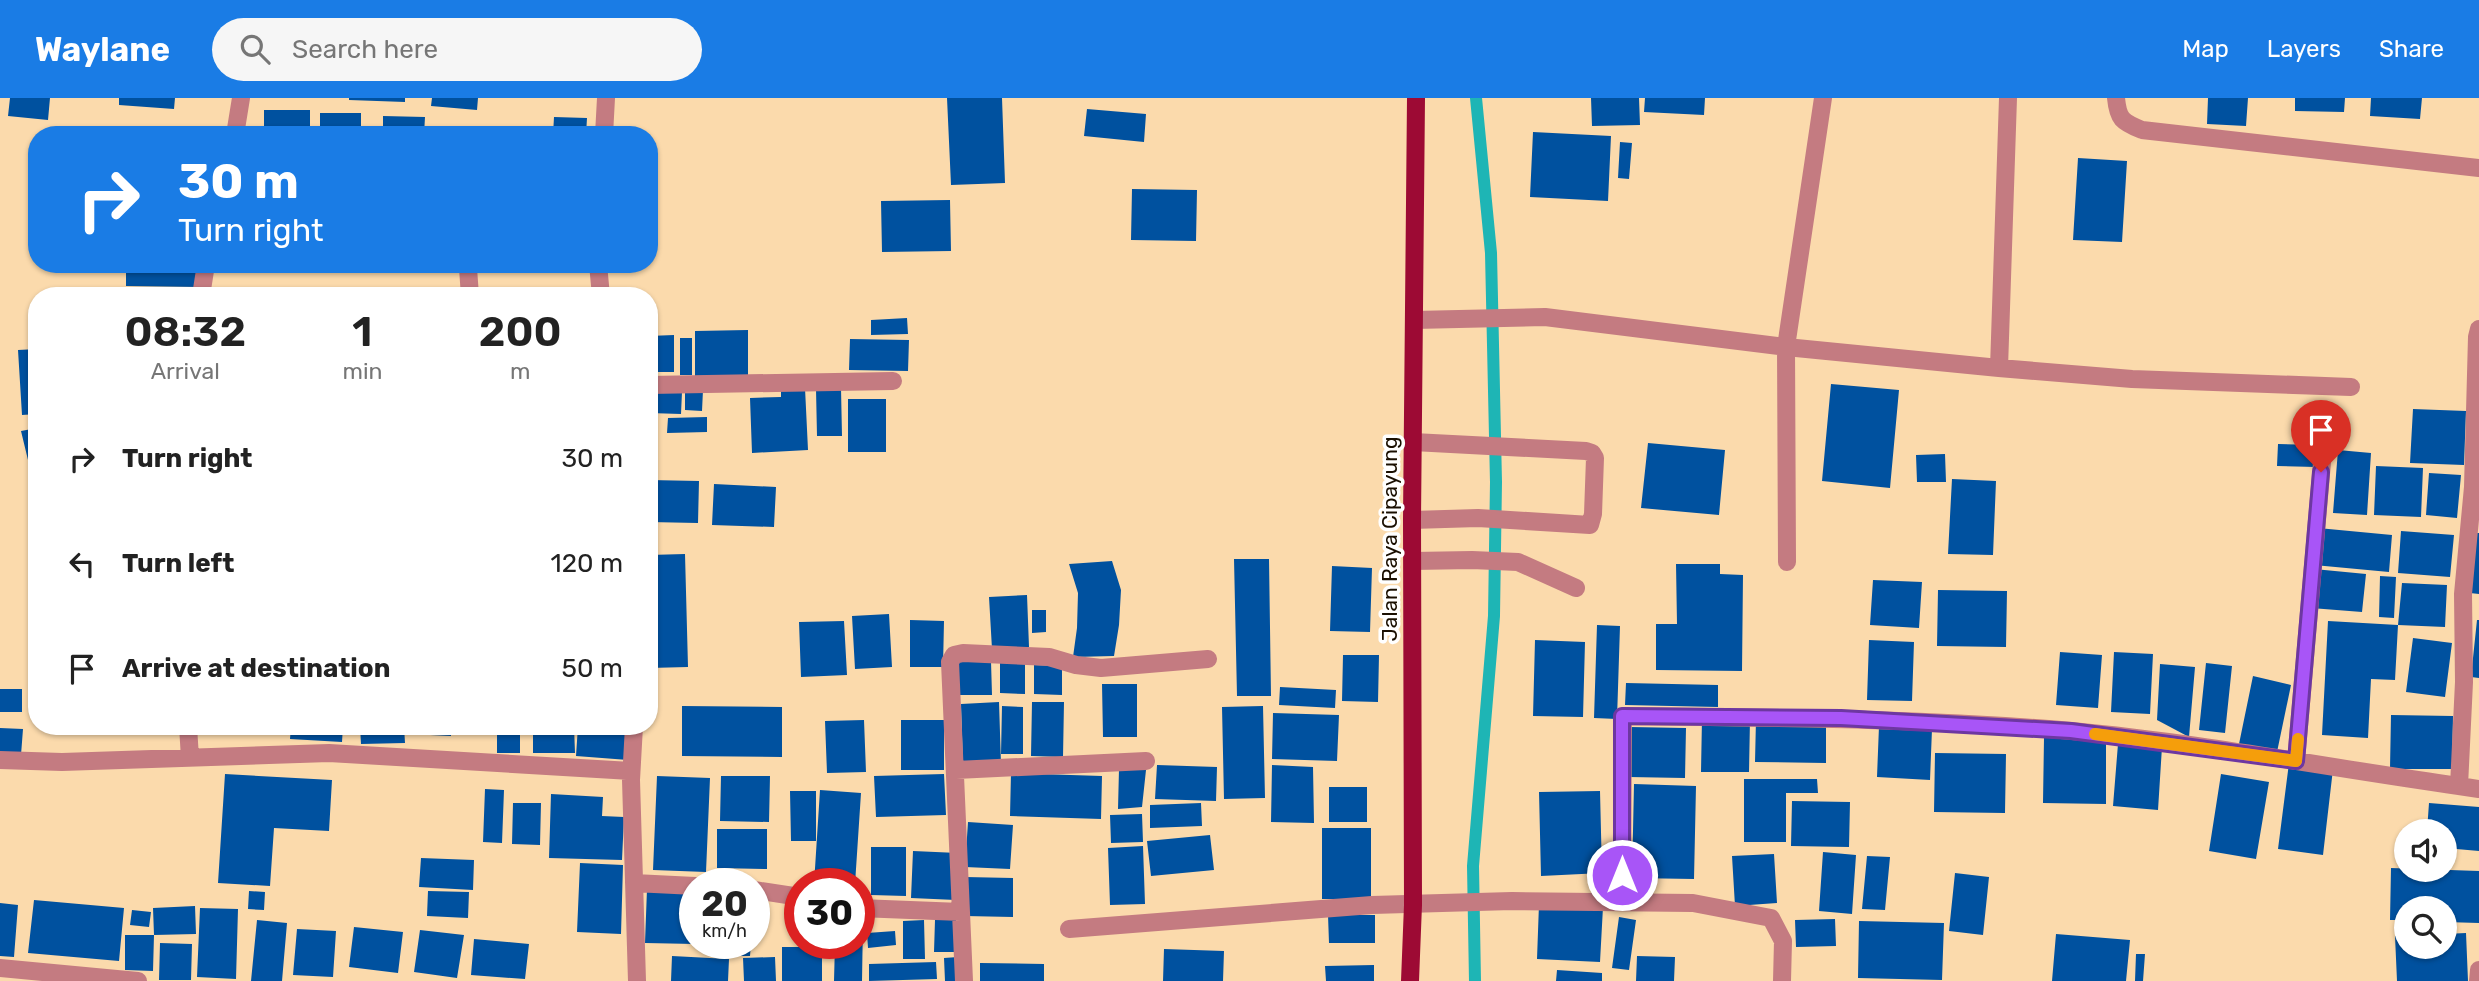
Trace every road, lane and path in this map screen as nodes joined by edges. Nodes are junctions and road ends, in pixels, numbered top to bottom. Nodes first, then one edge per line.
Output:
1 (241, 98) edge
2 (606, 98) edge
3 (1416, 98) edge
4 (2008, 98) edge
5 (2116, 98) edge
6 (1823, 99) edge
7 (236, 126) edge
8 (604, 126) edge
9 (2479, 168) edge
10 (1415, 320) junction
11 (2479, 329) edge
12 (1786, 346) junction
13 (1999, 368) junction
14 (893, 382) dead end
15 (658, 385) edge
16 (2351, 387) dead end
17 (1413, 442) junction
18 (2323, 451) dead end
19 (1412, 520) junction
20 (1413, 561) junction
21 (1787, 562) dead end
22 (1576, 588) dead end
23 (1208, 659) dead end
24 (189, 735) edge
25 (633, 735) edge
26 (190, 758) junction
27 (0, 760) edge
28 (1146, 761) dead end
29 (2296, 761) junction
30 (956, 770) junction
31 (631, 771) junction
32 (2459, 786) junction
33 (2479, 789) edge
34 (634, 883) junction
35 (679, 885) edge
36 (1622, 902) junction
37 (1413, 905) junction
38 (875, 909) edge
39 (961, 912) junction
40 (1069, 929) dead end
41 (0, 968) edge
42 (2479, 970) edge
43 (138, 981) edge
44 (637, 981) edge
45 (964, 981) edge
46 (1410, 981) edge
47 (1782, 981) edge
48 (2478, 981) edge

1 - 7 street
2 - 8 street
3 - 10 main road, Jalan Raya Cipayung
4 - 13 street
5 - 9 street
6 - 12 street
10 - 12 street
10 - 17 main road, Jalan Raya Cipayung
11 - 32 street
12 - 13 street
12 - 21 street
13 - 16 street
14 - 15 street
17 - 19 main road, Jalan Raya Cipayung
17 - 19 street
18 - 29 street
19 - 20 main road, Jalan Raya Cipayung
20 - 22 street
20 - 37 main road, Jalan Raya Cipayung
23 - 30 street
24 - 26 street
25 - 31 street
26 - 27 street
26 - 31 street
28 - 30 street
29 - 32 street
29 - 36 street
30 - 39 street
31 - 34 street
32 - 33 street
34 - 35 street
34 - 44 street
36 - 37 street
36 - 47 street
37 - 40 street
37 - 46 main road, Jalan Raya Cipayung
38 - 39 street
39 - 45 street
41 - 43 street
42 - 48 street

